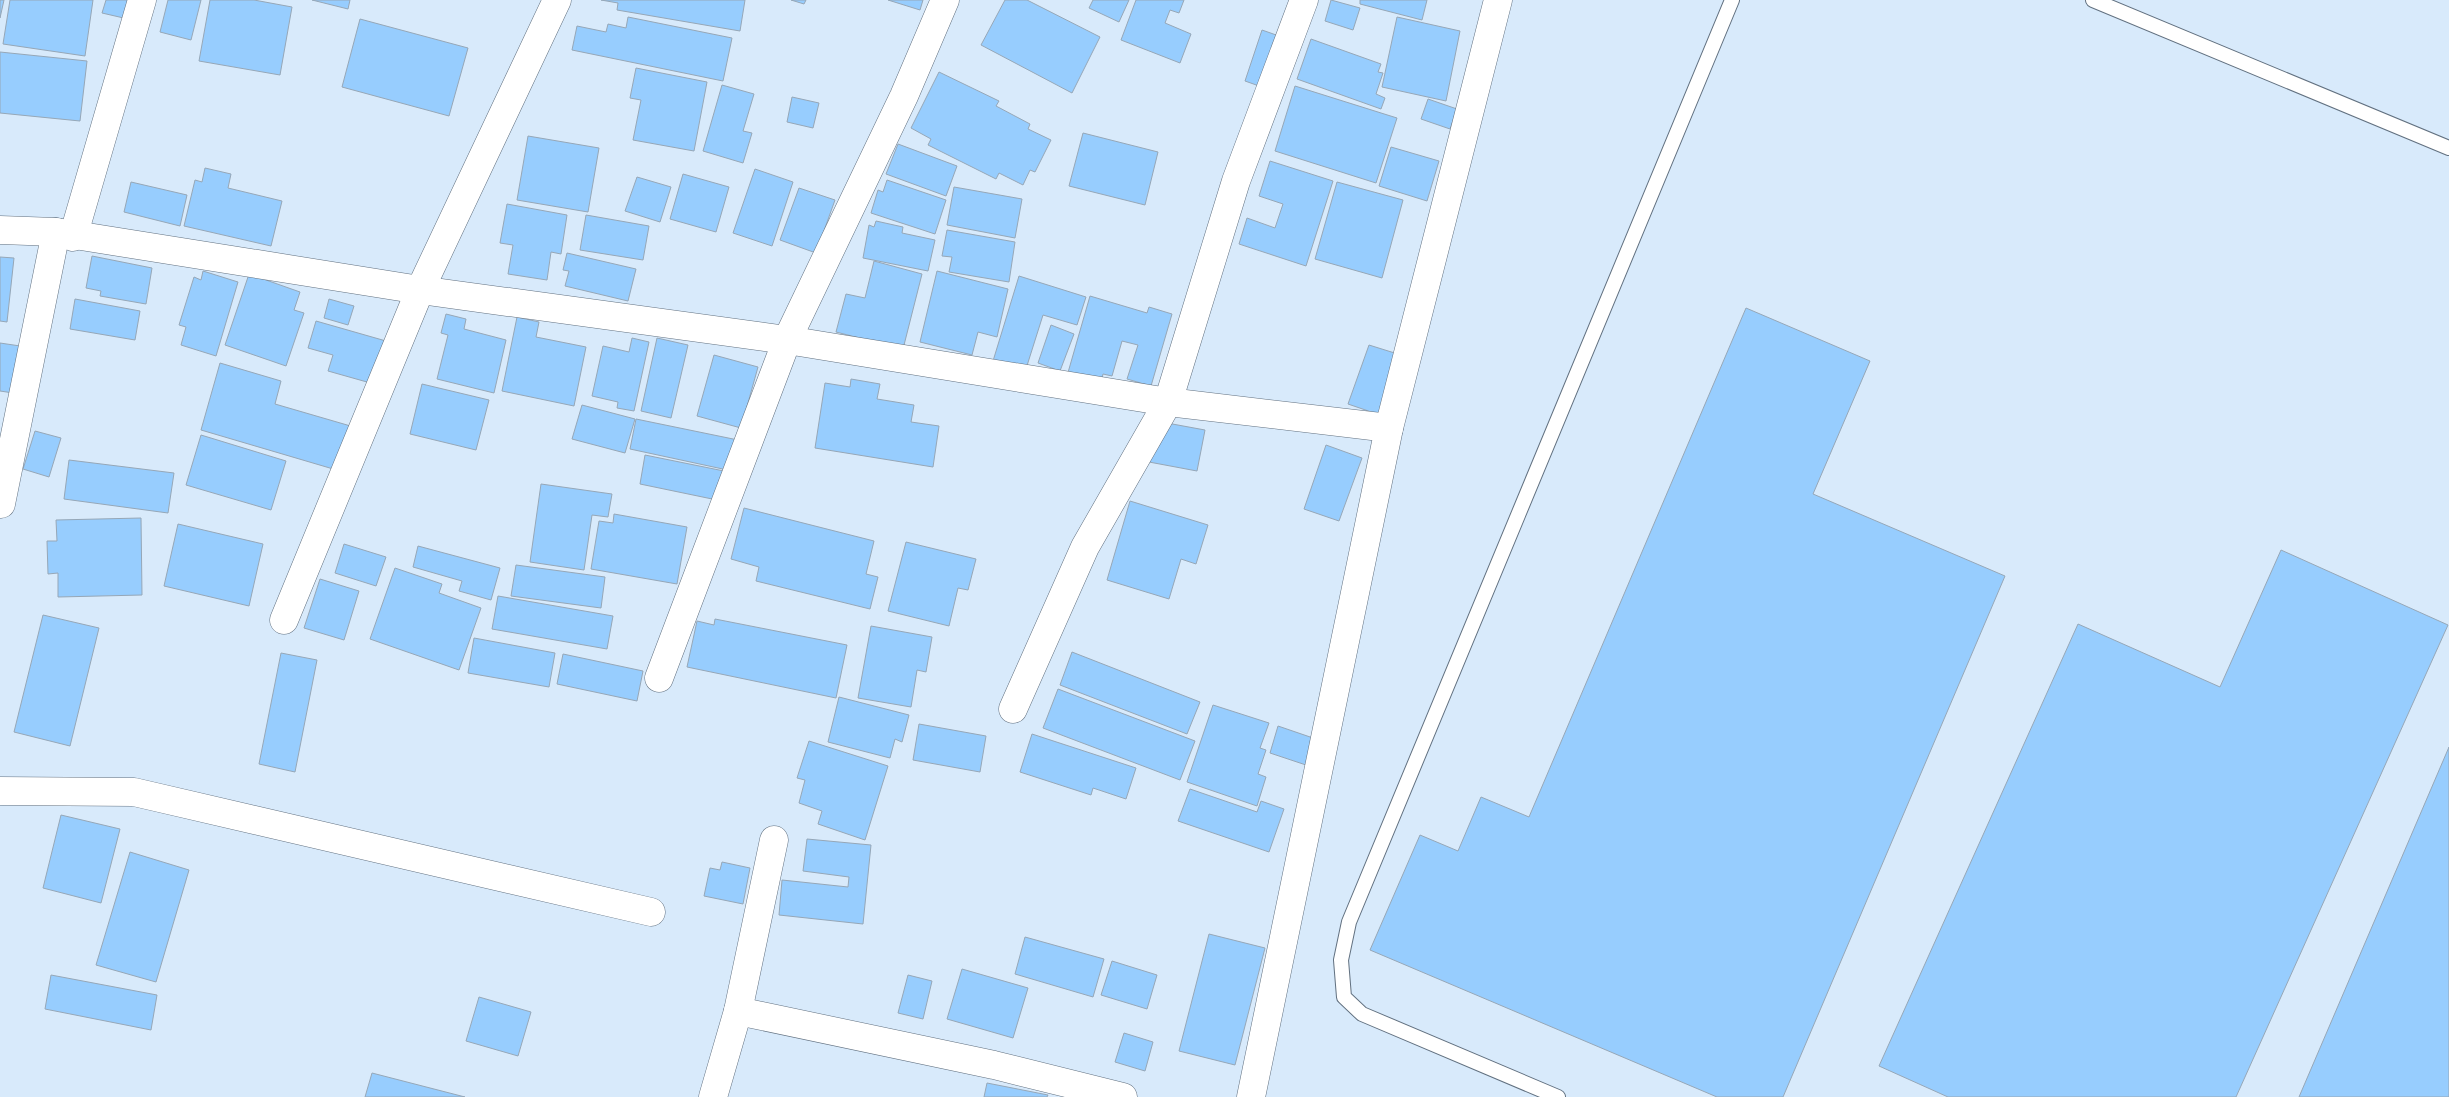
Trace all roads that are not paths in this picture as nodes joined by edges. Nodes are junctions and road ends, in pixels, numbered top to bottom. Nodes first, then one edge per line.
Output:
1 (142, 0) edge
2 (556, 0) edge
3 (945, 0) edge
4 (1304, 0) edge
5 (1498, 0) edge
6 (1732, 0) edge
7 (2093, 0) edge
8 (2449, 148) edge
9 (0, 230) edge
10 (64, 235) junction
11 (420, 290) junction
12 (787, 340) junction
13 (1168, 402) junction
14 (1389, 428) junction
15 (1, 504) edge
16 (284, 620) dead end
17 (659, 678) dead end
18 (1013, 709) dead end
19 (0, 791) edge
20 (774, 840) dead end
21 (651, 912) dead end
22 (738, 1011) junction
23 (713, 1097) edge
24 (1123, 1097) edge
25 (1250, 1097) edge
26 (1558, 1097) edge

1 - 10 street
2 - 11 street
3 - 12 street
4 - 13 street
5 - 14 street
6 - 26 lane
7 - 8 lane
9 - 10 street
10 - 11 street
10 - 15 street
11 - 12 street
11 - 16 street
12 - 13 street
12 - 17 street
13 - 14 street
13 - 18 street
14 - 25 street
19 - 21 street
20 - 22 street
22 - 23 street
22 - 24 street

